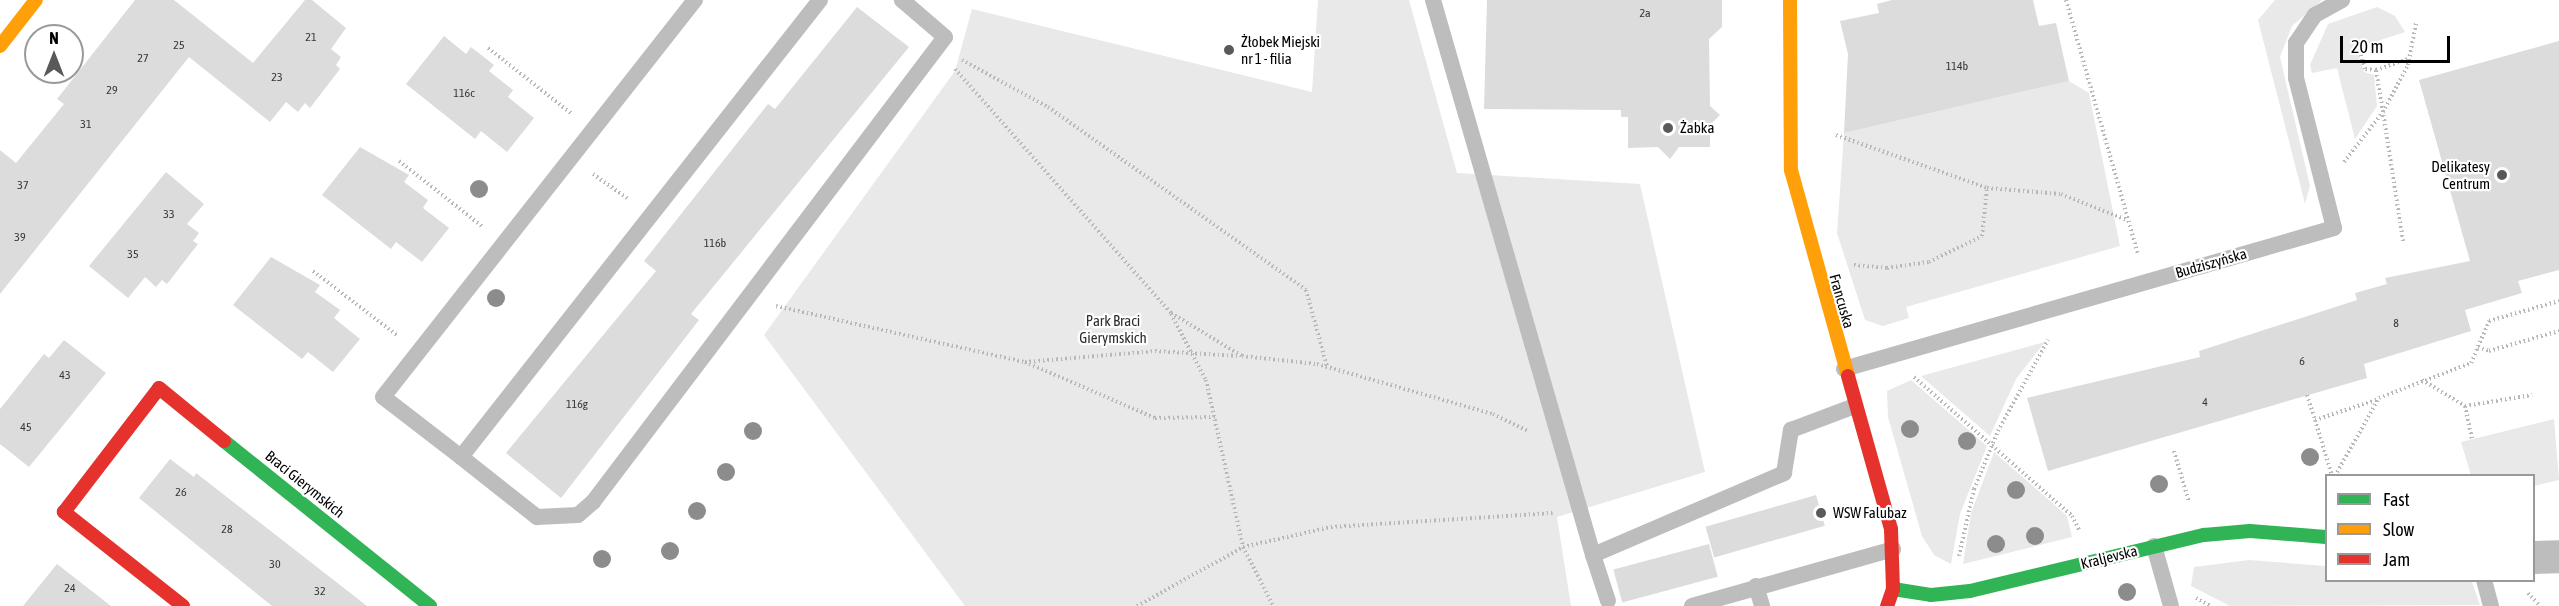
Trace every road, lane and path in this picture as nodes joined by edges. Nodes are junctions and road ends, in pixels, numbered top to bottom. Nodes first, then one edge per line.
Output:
1 (36, 0) edge
2 (695, 0) edge
3 (820, 0) edge
4 (902, 0) edge
5 (1433, 0) edge
6 (1790, 0) edge
7 (2066, 0) edge
8 (2342, 0) edge
9 (2416, 23) dead end
10 (0, 46) edge
11 (937, 47) junction
12 (488, 48) dead end
13 (2361, 55) dead end
14 (2408, 59) junction
15 (2376, 70) junction
16 (2383, 112) junction
17 (592, 130) junction
18 (1836, 135) dead end
19 (571, 158) junction
20 (399, 161) dead end
21 (1987, 188) junction
22 (2324, 188) junction
23 (651, 216) junction
24 (2127, 220) junction
25 (2403, 241) dead end
26 (504, 243) junction
27 (1848, 265) dead end
28 (313, 271) dead end
29 (2147, 282) junction
30 (746, 299) junction
31 (2559, 301) edge
32 (1171, 313) junction
33 (2559, 331) edge
34 (2050, 337) dead end
35 (2478, 347) junction
36 (418, 352) junction
37 (1192, 353) junction
38 (1242, 356) junction
39 (1025, 362) junction
40 (1327, 367) junction
41 (1844, 369) junction
42 (1912, 374) dead end
43 (2422, 380) junction
44 (2307, 395) dead end
45 (2532, 395) dead end
46 (2379, 399) junction
47 (1855, 406) junction
48 (2465, 406) junction
49 (1215, 417) junction
50 (2315, 420) junction
51 (2472, 440) dead end
52 (1993, 446) junction
53 (1564, 449) junction
54 (2174, 451) dead end
55 (461, 457) junction
56 (2333, 474) edge
57 (2335, 474) edge
58 (2189, 501) dead end
59 (1582, 512) junction
60 (2075, 522) dead end
61 (2325, 537) edge
62 (2154, 546) junction
63 (1243, 547) junction
64 (1893, 549) junction
65 (1593, 555) junction
66 (2559, 556) edge
67 (2535, 557) edge
68 (1959, 567) dead end
69 (2485, 582) edge
70 (1756, 586) junction
71 (1893, 589) junction
72 (2526, 591) dead end
73 (1608, 601) dead end
74 (183, 606) edge
75 (430, 606) edge
76 (1137, 606) edge
77 (1273, 606) edge
78 (1692, 606) edge
79 (1762, 606) edge
80 (1887, 606) edge
81 (2171, 606) edge
82 (2491, 606) edge
83 (2540, 606) edge

1 - 10 street
2 - 17 lane
3 - 23 lane
4 - 11 lane
5 - 53 lane
6 - 41 street, Francuska
7 - 24 path
8 - 22 lane, Budziszyńska
9 - 14 path
11 - 30 lane
11 - 32 path
11 - 40 path
12 - 17 path
13 - 15 path
14 - 15 path
14 - 16 path
15 - 16 path
16 - 22 path
16 - 25 path
17 - 19 lane
18 - 21 path
19 - 23 path
19 - 26 lane
20 - 26 path
21 - 24 path
21 - 27 path
22 - 29 lane, Budziszyńska
23 - 55 lane
24 - 29 path
26 - 36 lane
28 - 36 path
29 - 41 lane, Budziszyńska
30 - 39 path
30 - 55 lane
31 - 35 path
32 - 37 path
32 - 38 path
33 - 35 path
34 - 52 path
35 - 43 path
36 - 55 lane
37 - 38 path
37 - 39 path
37 - 49 path
38 - 40 path
39 - 49 path
40 - 53 path
41 - 47 street, Francuska
42 - 52 path
43 - 46 path
43 - 48 path
44 - 50 path
45 - 48 path
46 - 50 path
46 - 57 path
47 - 64 street, Francuska
47 - 65 lane
48 - 51 path
49 - 63 path
50 - 56 path
52 - 60 path
52 - 68 path
53 - 59 lane
54 - 58 path
59 - 63 path
59 - 65 lane
61 - 62 street, Kraljevska
62 - 71 street, Kraljevska
62 - 81 lane
63 - 76 path
63 - 77 path
64 - 70 lane
64 - 71 street, Francuska
65 - 73 lane
66 - 67 street
69 - 82 lane
70 - 78 lane
70 - 79 lane
71 - 80 street, Francuska
72 - 83 path
74 - 75 street, Braci Gierymskich

